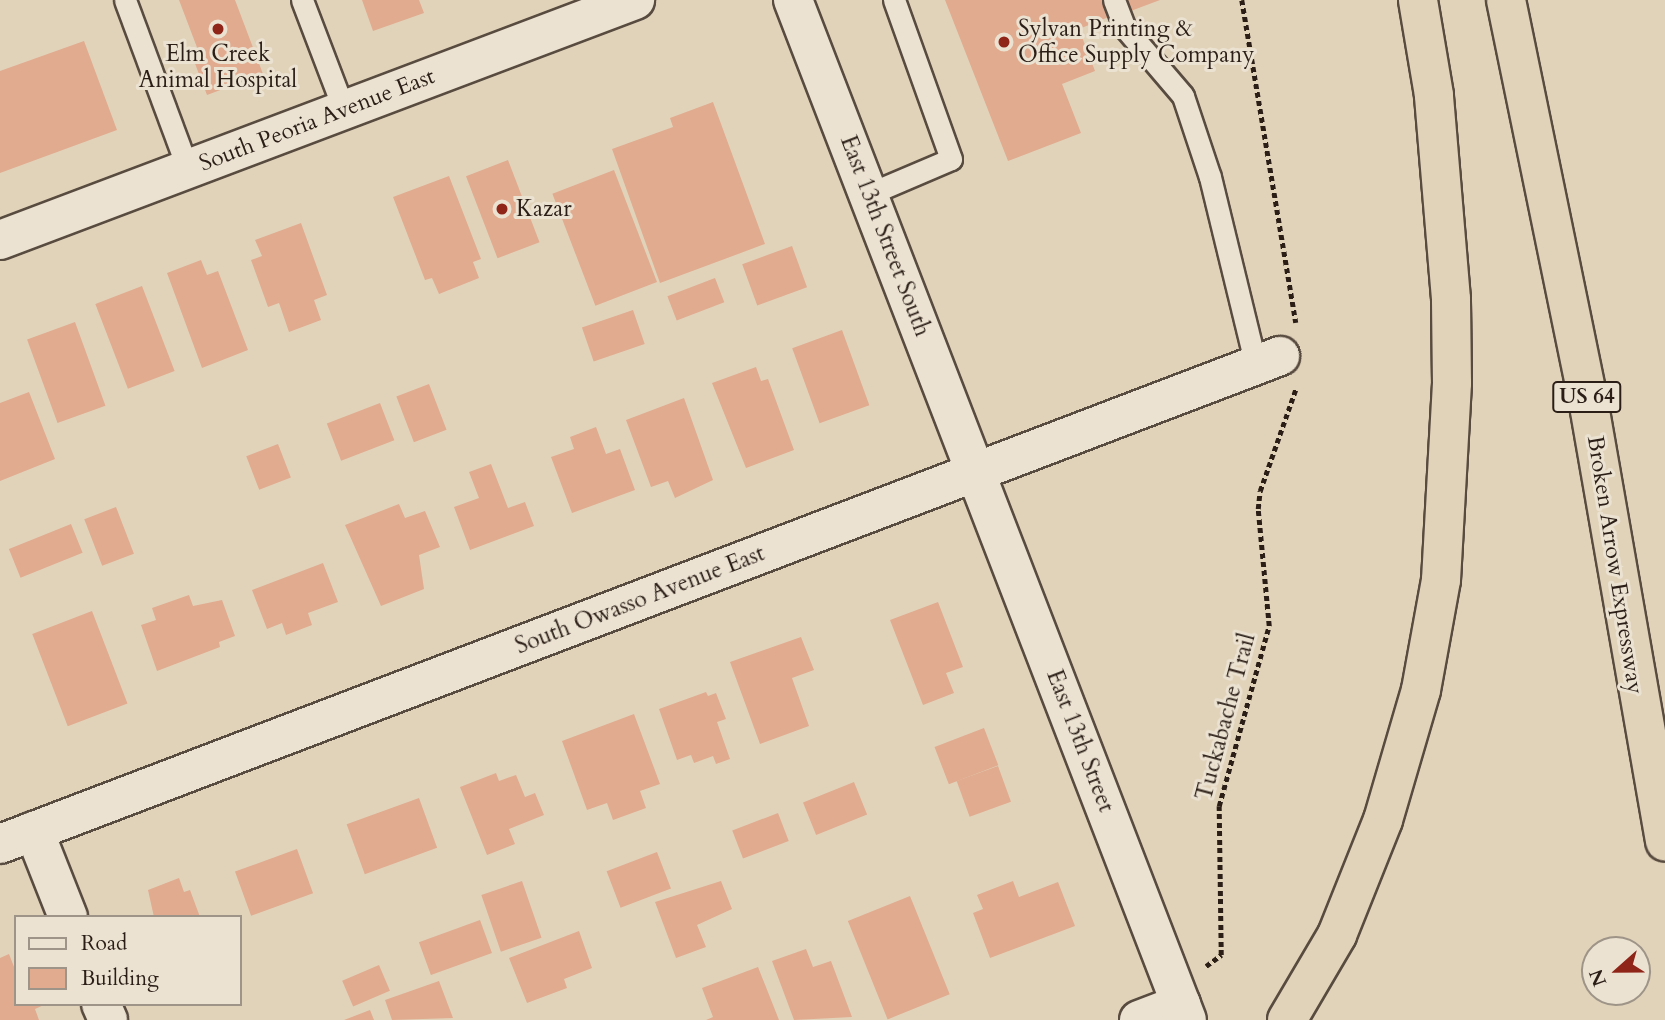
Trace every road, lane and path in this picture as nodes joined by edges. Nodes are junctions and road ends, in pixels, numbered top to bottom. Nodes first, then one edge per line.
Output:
1 (125, 0) edge
2 (302, 0) edge
3 (635, 0) edge
4 (793, 0) edge
5 (894, 0) edge
6 (1114, 0) edge
7 (1241, 0) edge
8 (1418, 0) edge
9 (1506, 0) edge
10 (344, 110) junction
11 (188, 169) junction
12 (869, 194) junction
13 (0, 240) edge
14 (1282, 358) junction
15 (978, 472) junction
16 (1654, 796) junction
17 (17, 837) edge
18 (1665, 842) edge
19 (1665, 870) edge
20 (67, 915) edge
21 (1183, 1011) edge
22 (1139, 1020) edge
23 (1287, 1020) edge

1 - 11 lane
2 - 10 lane
3 - 10 street, South Peoria Avenue East
4 - 12 street, East 13th Street South
5 - 12 lane
6 - 14 lane
7 - 14 path, Tuckabache Trail
8 - 23 highway
9 - 16 highway, Broken Arrow Expressway / US 64
10 - 11 street, South Peoria Avenue East
11 - 13 street, South Peoria Avenue East
12 - 15 street, East 13th Street South
14 - 15 street, South Owasso Avenue East
14 - 21 path, Tuckabache Trail
15 - 17 street, South Owasso Avenue East
15 - 21 street, East 13th Street
16 - 18 highway, Broken Arrow Expressway / US 64
16 - 19 highway
17 - 20 street
21 - 22 street

